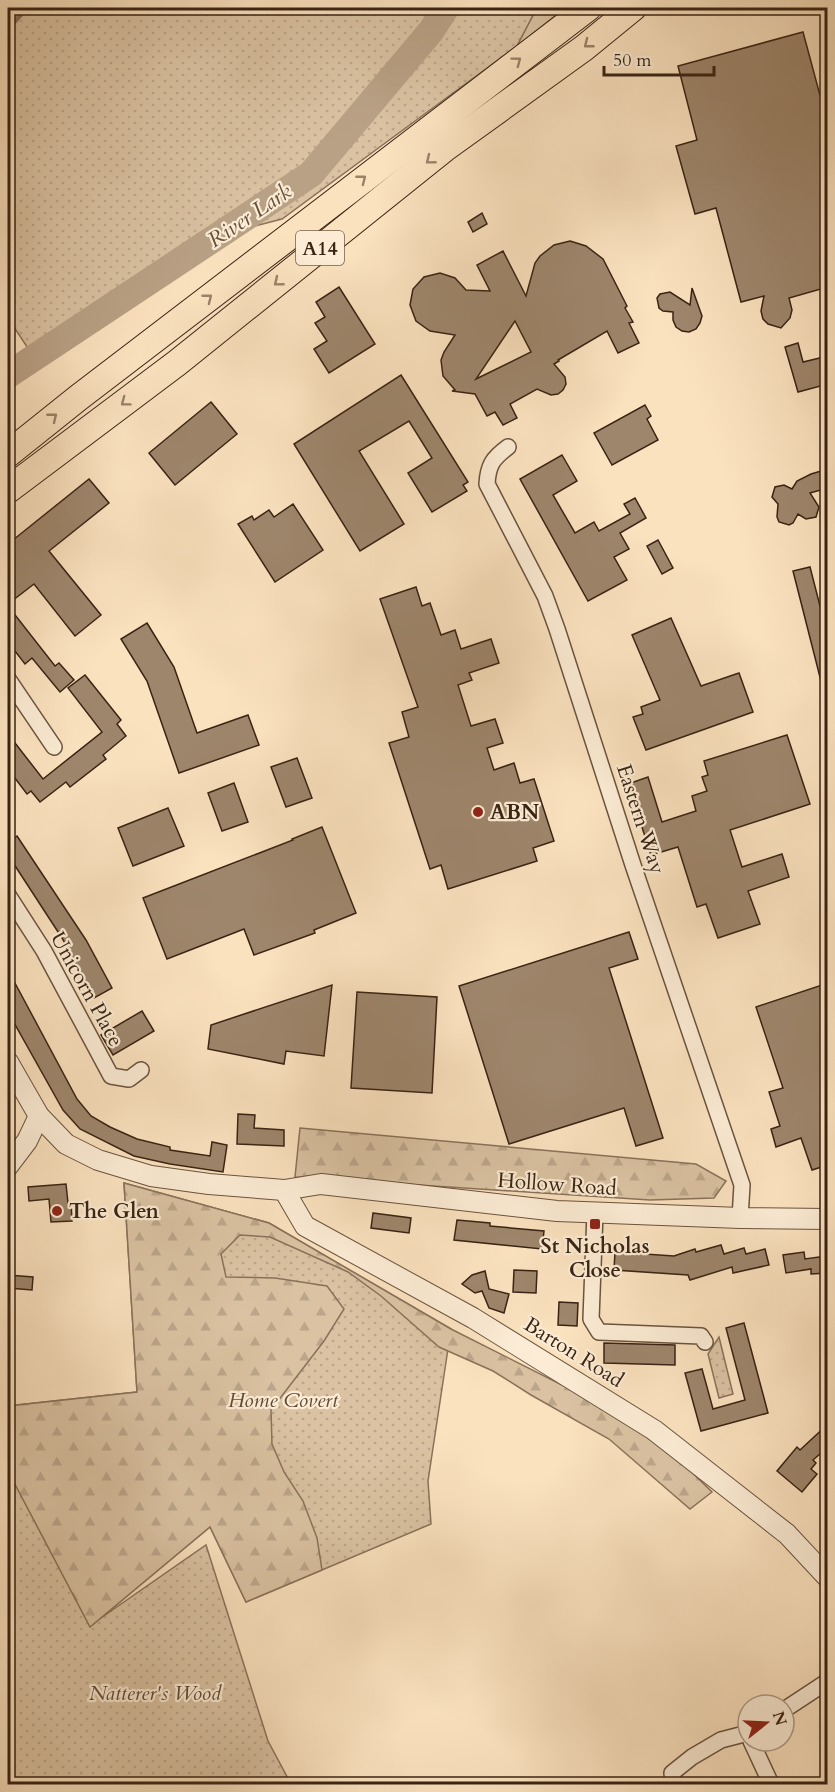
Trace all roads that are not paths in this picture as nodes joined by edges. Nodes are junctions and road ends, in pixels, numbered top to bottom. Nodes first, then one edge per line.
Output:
1 (588, 8) edge
2 (633, 8) edge
3 (508, 447) dead end
4 (8, 454) edge
5 (8, 490) edge
6 (8, 679) edge
7 (54, 747) dead end
8 (8, 895) edge
9 (8, 1062) edge
10 (141, 1070) dead end
11 (39, 1116) junction
12 (8, 1166) edge
13 (284, 1190) junction
14 (595, 1213) junction
15 (740, 1218) junction
16 (828, 1219) edge
17 (705, 1342) dead end
18 (828, 1578) edge
19 (828, 1681) edge
20 (796, 1702) edge
21 (736, 1737) edge
22 (756, 1753) edge
23 (668, 1778) edge
24 (771, 1785) edge

4 -> 1 highway, A14
2 -> 5 highway, A14
3 - 15 street, Eastern Way
6 - 7 street
8 - 10 street, Unicorn Place
9 - 11 street, Hollow Road
11 - 12 street
11 - 13 street, Hollow Road
13 - 14 street, Hollow Road
13 - 18 street, Barton Road
14 - 15 street, Hollow Road
14 - 17 street
15 - 16 street, Hollow Road
19 - 20 street
21 - 23 street
22 - 24 street

